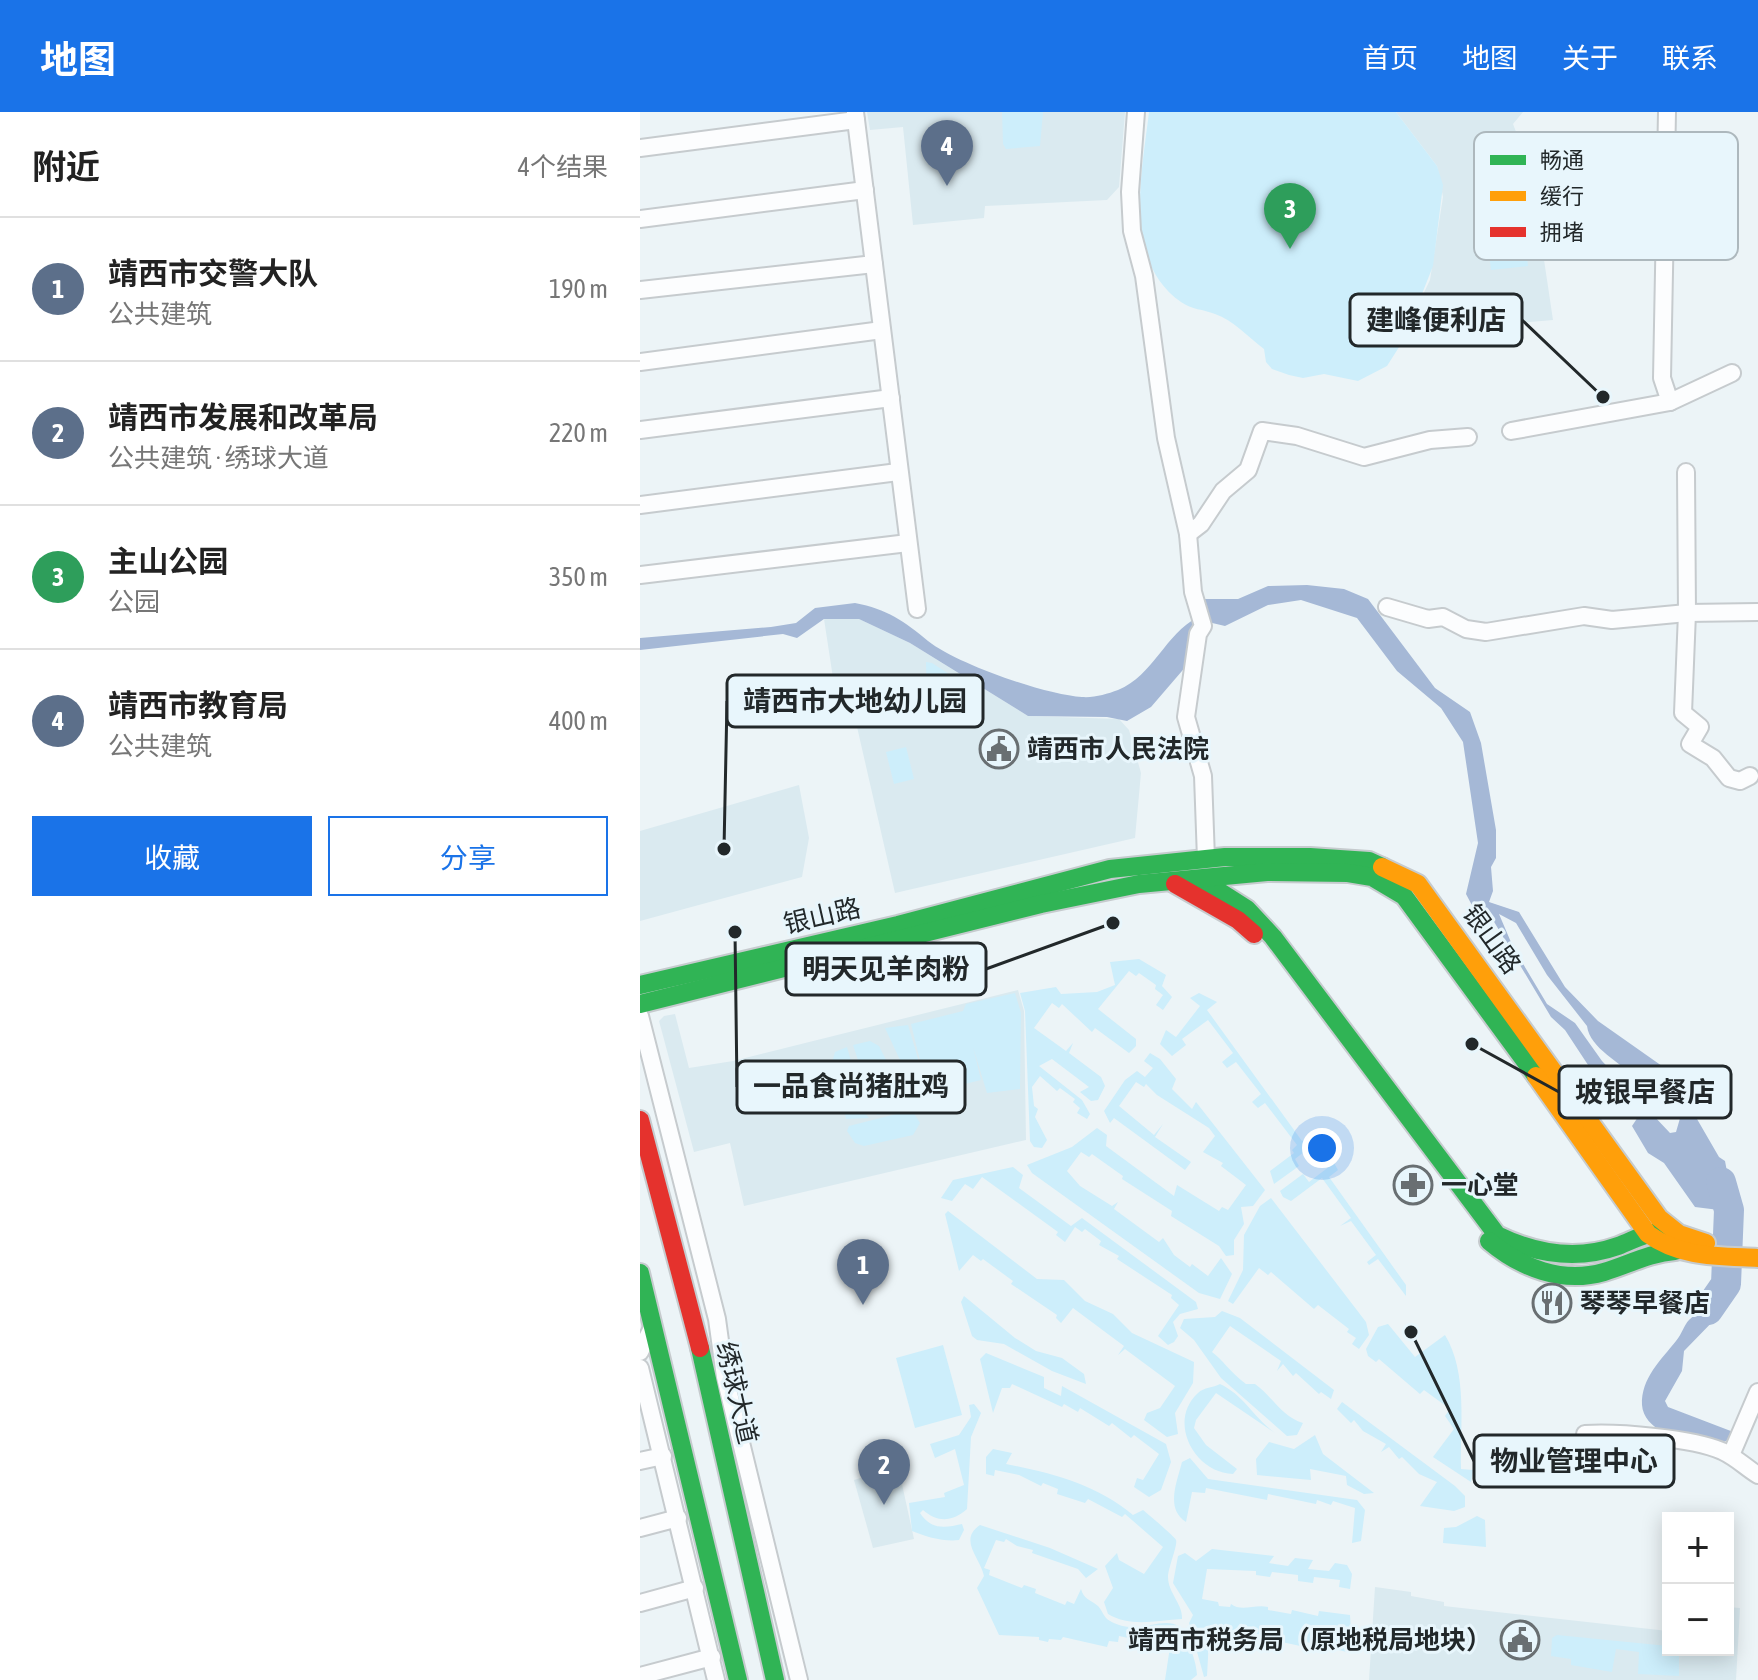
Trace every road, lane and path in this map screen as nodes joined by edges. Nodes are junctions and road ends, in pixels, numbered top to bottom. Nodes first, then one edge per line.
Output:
1 (1136, 112) edge
2 (1667, 112) edge
3 (856, 116) edge
4 (1667, 132) edge
5 (640, 148) edge
6 (865, 190) junction
7 (640, 219) edge
8 (1664, 260) edge
9 (874, 264) junction
10 (640, 290) edge
11 (882, 330) junction
12 (640, 362) edge
13 (1732, 373) dead end
14 (891, 398) junction
15 (1670, 402) junction
16 (640, 430) edge
17 (1511, 431) dead end
18 (1468, 437) dead end
19 (898, 472) junction
20 (1686, 472) dead end
21 (640, 505) edge
22 (1188, 534) junction
23 (908, 543) junction
24 (640, 575) edge
25 (1387, 607) dead end
26 (917, 609) dead end
27 (1758, 612) edge
28 (1687, 613) junction
29 (1750, 776) dead end
30 (1206, 859) junction
31 (1156, 864) junction
32 (1200, 880) junction
33 (1171, 882) junction
34 (640, 985) edge
35 (640, 1004) edge
36 (640, 1016) edge
37 (666, 1114) junction
38 (640, 1120) edge
39 (653, 1169) junction
40 (1648, 1234) junction
41 (1679, 1245) junction
42 (1750, 1251) edge
43 (640, 1273) edge
44 (712, 1301) junction
45 (653, 1326) junction
46 (698, 1338) junction
47 (640, 1352) edge
48 (640, 1368) edge
49 (642, 1387) edge
50 (1758, 1392) edge
51 (1585, 1434) dead end
52 (1731, 1455) junction
53 (663, 1456) junction
54 (640, 1461) edge
55 (1758, 1475) edge
56 (696, 1507) junction
57 (680, 1526) junction
58 (640, 1528) edge
59 (695, 1588) junction
60 (640, 1603) edge
61 (712, 1657) junction
62 (794, 1661) junction
63 (640, 1676) edge
64 (716, 1680) edge
65 (738, 1680) edge
66 (775, 1680) edge
67 (786, 1680) edge
68 (799, 1680) edge

1 - 22 street
2 - 4 street
3 - 5 street
3 - 6 street
6 - 7 street
6 - 9 street
8 - 15 street
9 - 10 street
9 - 11 street
11 - 12 street
11 - 14 street
13 - 15 street
14 - 16 street
14 - 19 street
15 - 17 street
18 - 22 street
19 - 21 street
19 - 23 street
20 - 28 street
22 - 30 street
23 - 24 street
23 - 26 street
25 - 28 street
27 - 28 street
28 - 29 street
30 - 31 main road, 银山路
30 - 41 main road, 银山路
31 - 32 main road, 银山路
31 - 34 main road, 银山路
32 - 33 main road, 银山路
32 - 40 main road, 银山路
32 - 40 main road, 银山路
33 - 35 main road, 银山路
33 - 41 main road, 银山路
36 - 37 street
37 - 39 street
37 - 44 street
38 - 39 main road, 绣球大道
39 - 46 main road, 绣球大道
40 - 41 main road, 银山路
41 - 42 main road, 银山路
43 - 45 main road
44 - 46 street
44 - 62 street
45 - 47 street
45 - 56 main road
46 - 66 main road, 绣球大道
48 - 49 street
49 - 53 street
50 - 52 street
51 - 52 street
52 - 55 street
53 - 54 street
53 - 57 street
56 - 57 street
56 - 65 main road
57 - 58 street
57 - 59 street
59 - 60 street
59 - 61 street
61 - 63 street
61 - 64 street
62 - 67 street
62 - 68 street

